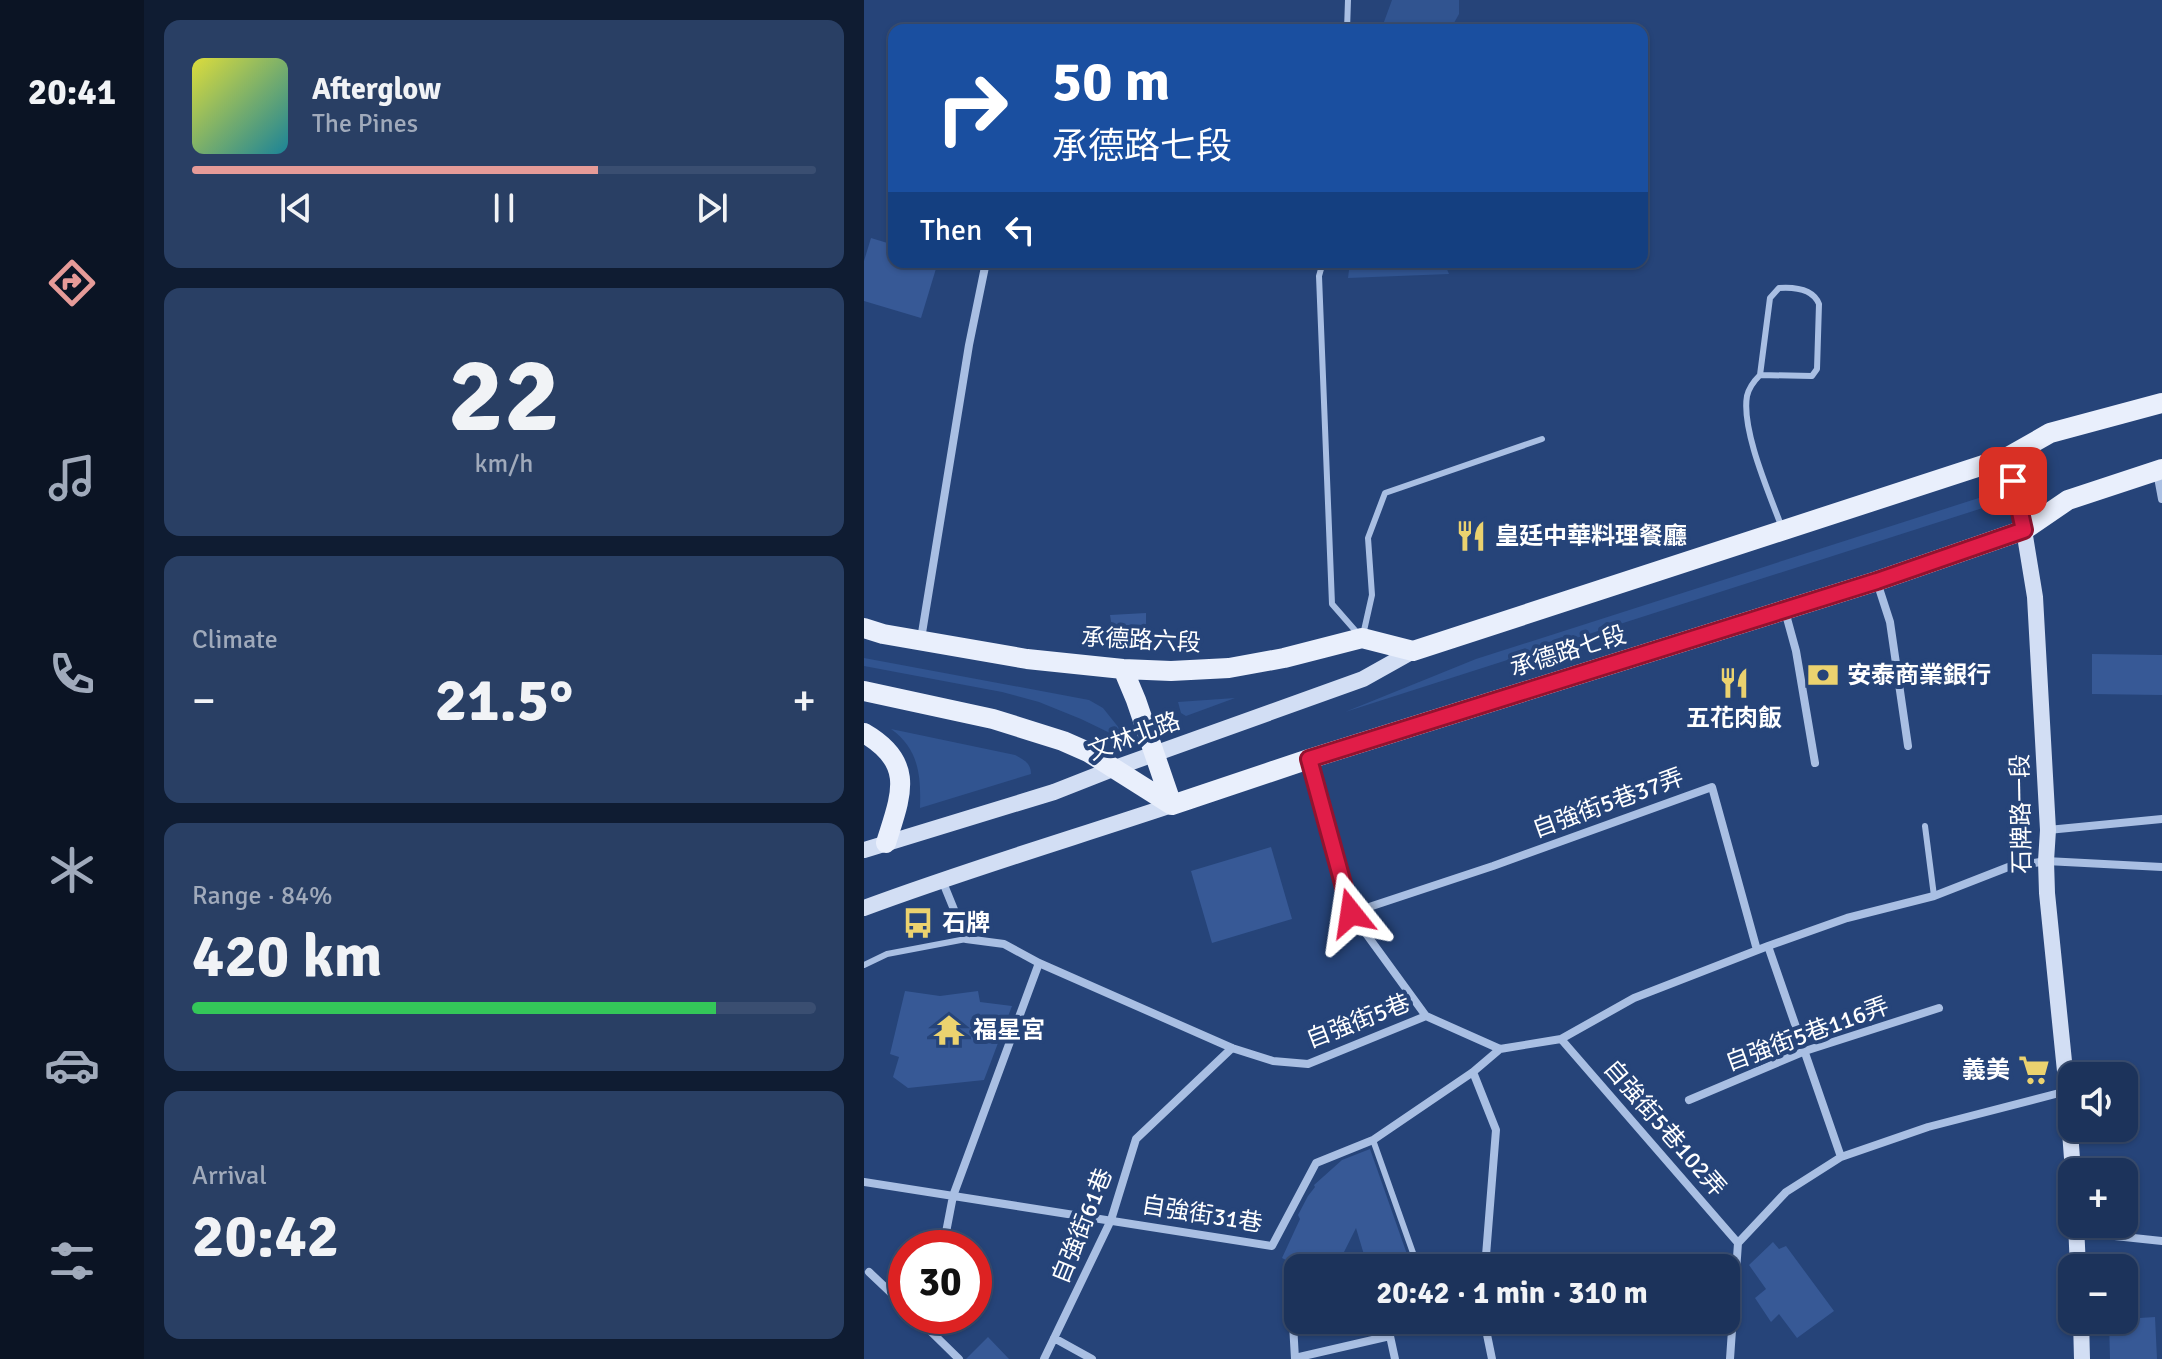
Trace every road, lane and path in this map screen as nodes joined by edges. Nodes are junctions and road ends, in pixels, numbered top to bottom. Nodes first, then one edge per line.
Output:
1 (1348, 0) edge
2 (1347, 24) edge
3 (985, 268) edge
4 (1321, 268) edge
5 (1760, 375) junction
6 (2162, 403) edge
7 (1542, 439) dead end
8 (2008, 457) junction
9 (2159, 470) edge
10 (2162, 499) edge
11 (1783, 530) junction
12 (2024, 530) junction
13 (1877, 581) junction
14 (1785, 610) junction
15 (864, 628) edge
16 (1362, 638) junction
17 (921, 640) junction
18 (1413, 651) junction
19 (1123, 669) junction
20 (864, 691) edge
21 (864, 733) edge
22 (1908, 746) dead end
23 (1155, 755) junction
24 (1309, 759) junction
25 (1815, 763) dead end
26 (1115, 768) junction
27 (1172, 805) junction
28 (2162, 819) edge
29 (1925, 826) dead end
30 (2048, 830) junction
31 (886, 843) junction
32 (864, 850) edge
33 (2046, 861) junction
34 (2162, 867) edge
35 (942, 879) junction
36 (1934, 896) junction
37 (864, 908) edge
38 (1351, 913) junction
39 (966, 939) junction
40 (1768, 946) junction
41 (1757, 950) junction
42 (1039, 963) junction
43 (864, 965) edge
44 (1939, 1008) dead end
45 (1426, 1016) junction
46 (1561, 1039) junction
47 (1232, 1048) junction
48 (1500, 1049) junction
49 (1805, 1051) junction
50 (2064, 1062) edge
51 (1473, 1072) junction
52 (2058, 1093) edge
53 (1689, 1100) dead end
54 (1373, 1140) junction
55 (1841, 1157) junction
56 (864, 1182) edge
57 (953, 1196) junction
58 (1111, 1220) junction
59 (946, 1230) edge
60 (2138, 1237) edge
61 (2162, 1241) edge
62 (1738, 1243) junction
63 (1413, 1254) edge
64 (1487, 1254) edge
65 (1736, 1254) edge
66 (869, 1272) dead end
67 (888, 1290) edge
68 (933, 1334) edge
69 (1294, 1334) edge
70 (1487, 1334) edge
71 (1730, 1334) edge
72 (2081, 1334) edge
73 (1054, 1338) junction
74 (1295, 1358) edge
75 (959, 1359) edge
76 (1044, 1359) edge
77 (1092, 1359) edge
78 (1395, 1359) edge
79 (1492, 1359) edge
80 (1730, 1359) edge
81 (2082, 1359) edge

1 - 2 lane
3 - 17 street
4 - 16 lane
5 - 5 lane
5 - 11 lane
6 - 8 main road, 承德路七段
7 - 16 lane
8 - 11 main road, 承德路七段
8 - 12 main road, 石牌路一段
9 - 10 street
9 - 12 main road, 承德路七段
11 - 18 main road, 承德路七段
12 - 13 main road, 承德路七段
12 - 30 main road, 石牌路一段
13 - 14 main road, 承德路七段
13 - 22 street
14 - 24 main road, 承德路七段
14 - 25 street
15 - 17 main road, 承德路六段
16 - 18 main road, 承德路六段
16 - 19 main road, 承德路六段
17 - 19 main road, 承德路六段
18 - 23 main road, 文林北路
19 - 23 main road
20 - 26 main road
21 - 31 main road
23 - 26 main road, 文林北路
23 - 27 main road
24 - 27 main road, 承德路七段
24 - 38 street
26 - 27 main road
26 - 31 main road, 文林北路
27 - 35 main road
28 - 30 street
29 - 36 lane
30 - 33 main road, 石牌路一段
31 - 32 main road, 文林北路
33 - 34 street
33 - 36 street
33 - 50 main road, 石牌路一段
35 - 37 main road
35 - 39 street
36 - 40 street
38 - 41 street, 自強街5巷37弄
38 - 45 street
39 - 42 street, 自強街5巷
39 - 43 lane, 自強街5巷
40 - 41 street
40 - 49 street
41 - 46 street
42 - 47 street, 自強街5巷
42 - 57 street
44 - 49 street, 自強街5巷116弄
45 - 47 street, 自強街5巷
45 - 48 street, 自強街5巷
46 - 48 street
46 - 62 street, 自強街5巷102弄
47 - 58 street, 自強街61巷
48 - 51 street, 自強街31巷
49 - 53 street, 自強街5巷116弄
49 - 55 street
51 - 54 street, 自強街31巷
51 - 64 street
52 - 55 street
54 - 58 street, 自強街31巷
54 - 63 lane
55 - 62 street
56 - 57 street, 自強街31巷
57 - 58 street, 自強街31巷
57 - 59 street
58 - 73 street, 自強街61巷
60 - 61 street
62 - 65 street
66 - 67 street
68 - 75 street
69 - 74 street
70 - 79 street
71 - 80 street
72 - 81 main road
73 - 76 street, 自強街61巷
73 - 77 street
74 - 78 street

